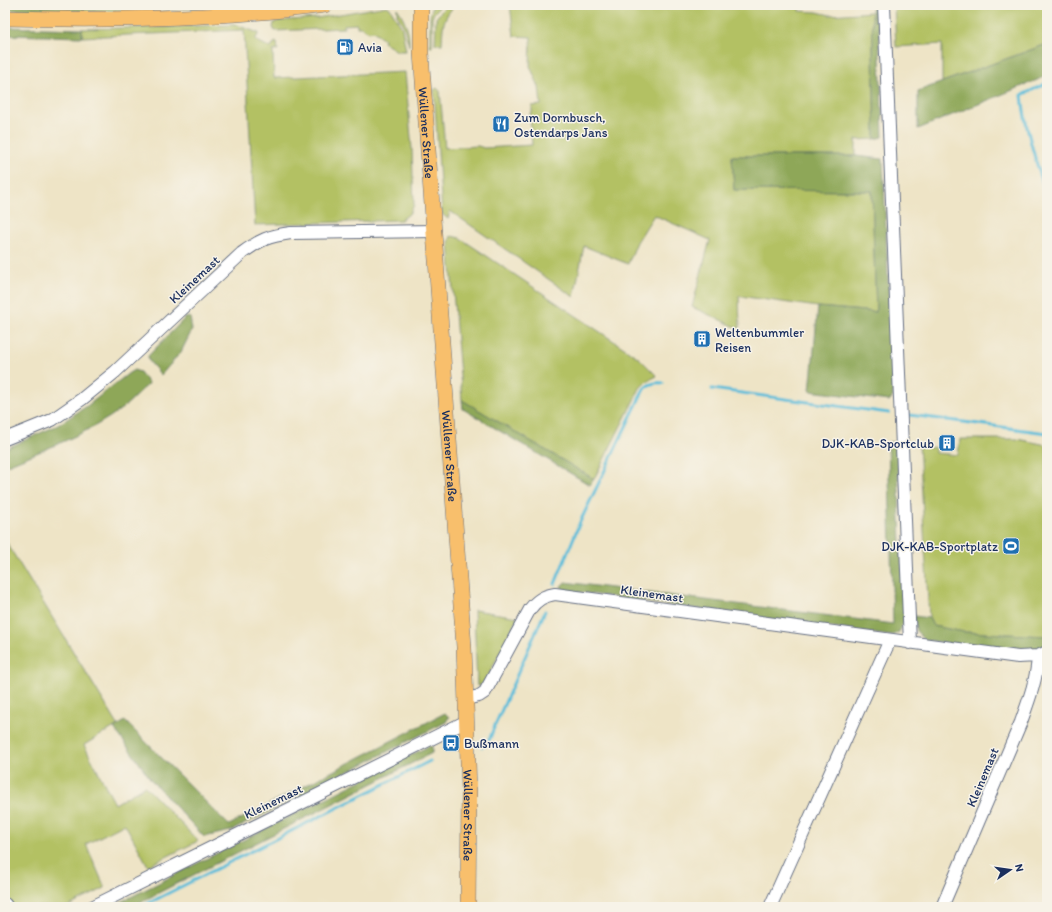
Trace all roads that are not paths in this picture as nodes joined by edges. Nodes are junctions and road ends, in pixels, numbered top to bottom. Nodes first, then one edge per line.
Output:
1 (325, 5) edge
2 (421, 5) edge
3 (884, 5) edge
4 (5, 18) edge
5 (434, 231) junction
6 (5, 439) edge
7 (890, 640) junction
8 (910, 643) junction
9 (1042, 654) edge
10 (466, 699) junction
11 (467, 721) junction
12 (5, 904) edge
13 (7, 907) edge
14 (92, 907) edge
15 (468, 907) edge
16 (770, 907) edge
17 (942, 907) edge

1 - 4 main road
2 - 5 main road, Wüllener Straße
3 - 8 street
5 - 6 street, Kleinemast
5 - 10 main road, Wüllener Straße
7 - 8 street, Kleinemast
7 - 10 street, Kleinemast
7 - 16 street
8 - 9 street, Kleinemast
9 - 17 street, Kleinemast
10 - 11 main road, Wüllener Straße
11 - 14 street, Kleinemast
11 - 15 main road, Wüllener Straße
12 - 13 street

